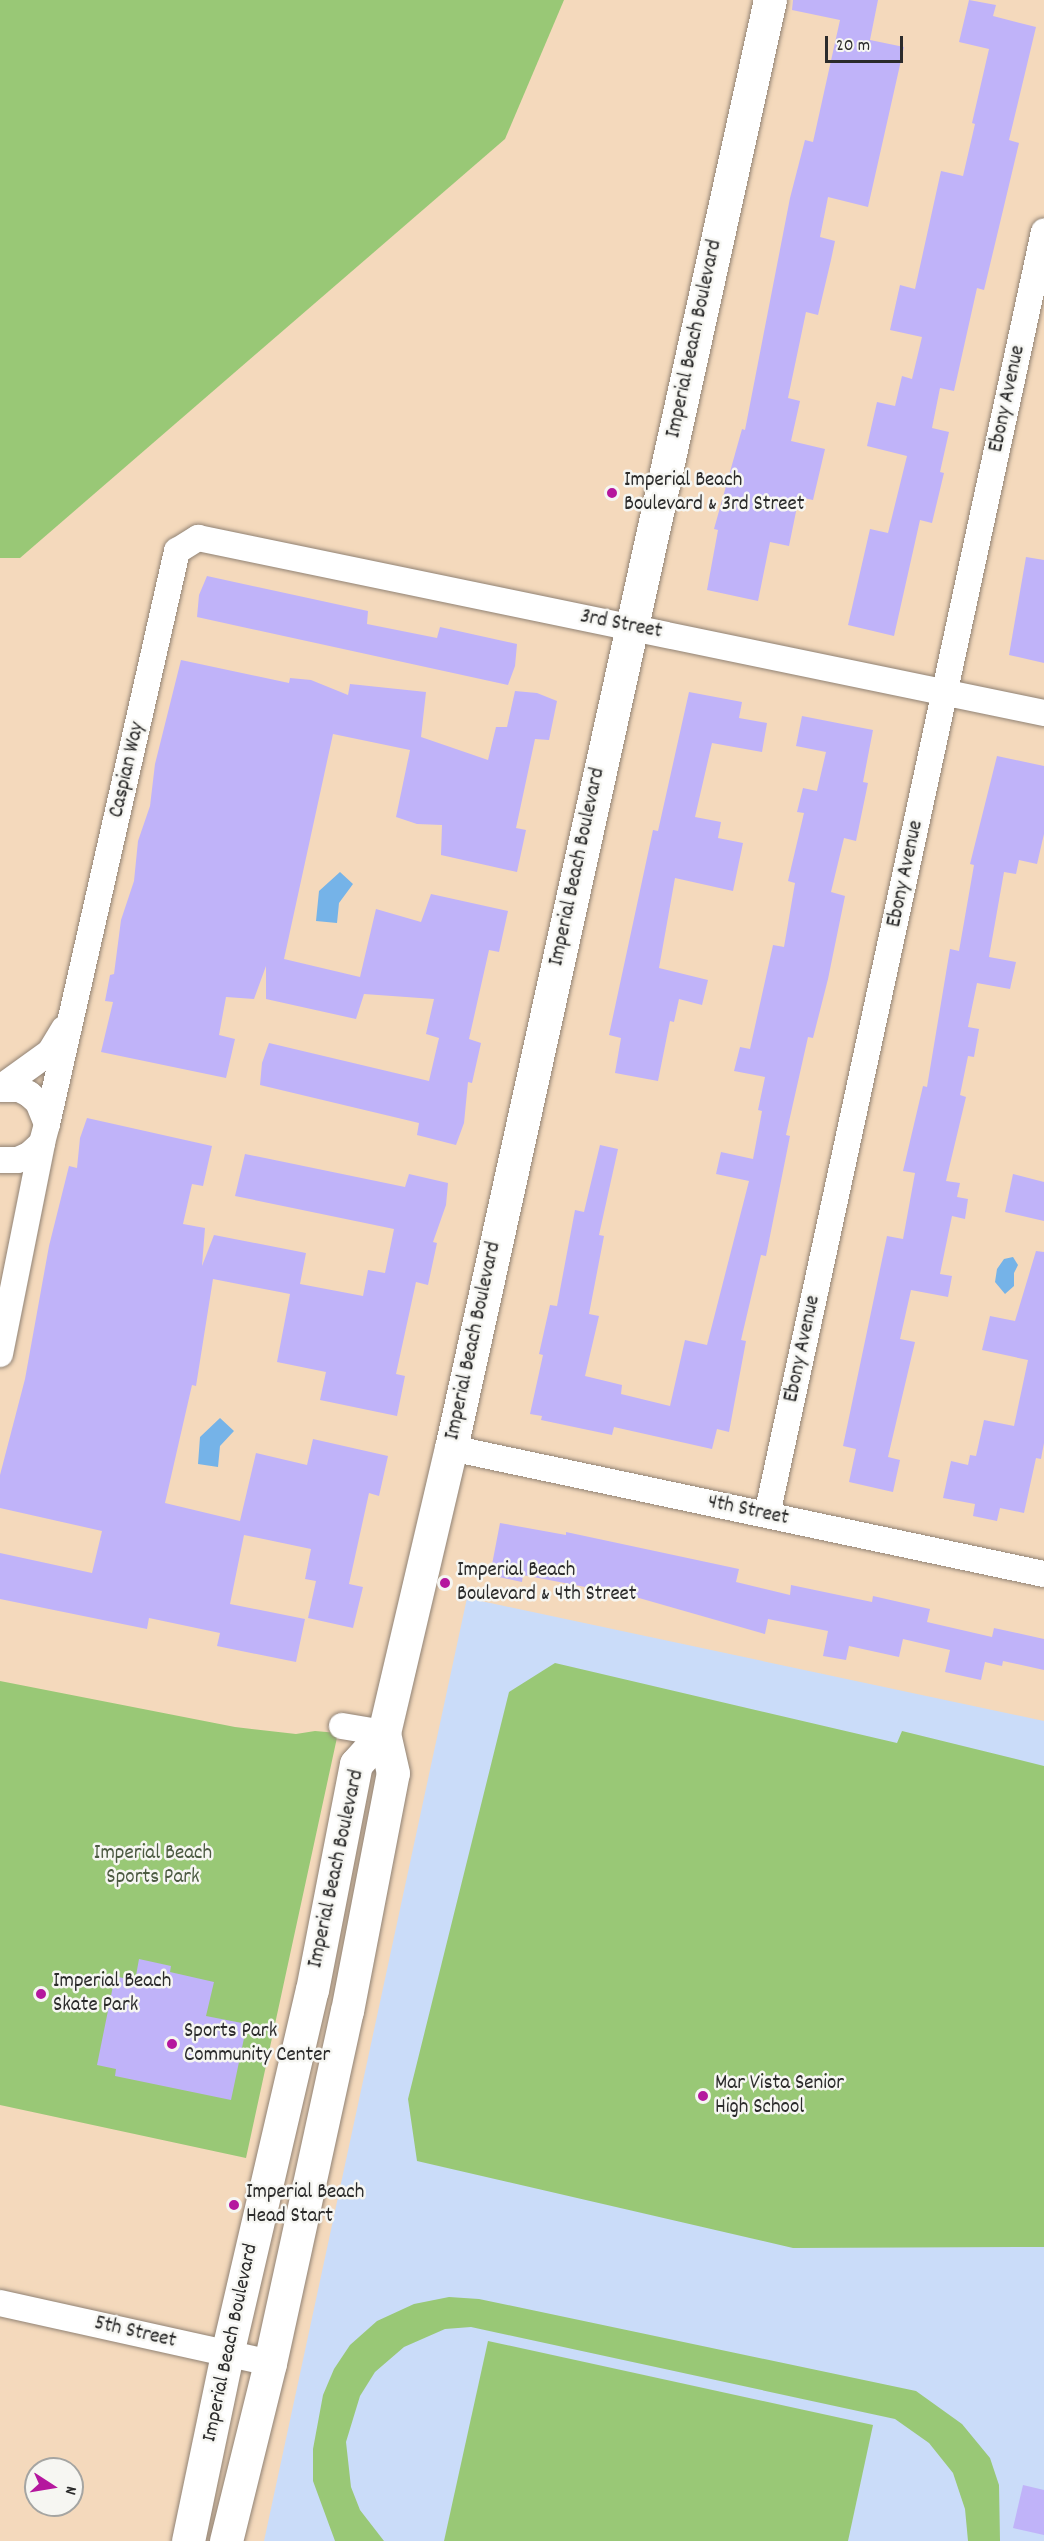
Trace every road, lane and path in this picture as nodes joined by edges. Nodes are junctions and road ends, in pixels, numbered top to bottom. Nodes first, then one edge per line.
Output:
1 (770, 0) edge
2 (1044, 232) edge
3 (198, 538) joint
4 (632, 626) junction
5 (945, 692) junction
6 (1044, 713) edge
7 (74, 1013) junction
8 (0, 1088) edge
9 (45, 1134) junction
10 (0, 1160) edge
11 (0, 1354) edge
12 (451, 1448) junction
13 (767, 1515) junction
14 (1044, 1574) edge
15 (342, 1726) dead end
16 (384, 1733) junction
17 (0, 2304) edge
18 (227, 2354) junction
19 (270, 2363) junction
20 (188, 2541) edge
21 (226, 2541) edge

1 - 4 main road, Imperial Beach Boulevard
2 - 5 street, Ebony Avenue
3 - 4 street, 3rd Street
3 - 7 street, Caspian Way
4 - 5 street, 3rd Street
4 - 12 main road, Imperial Beach Boulevard
5 - 6 street, 3rd Street
5 - 13 street, Ebony Avenue
7 - 8 street, Caspian Way
7 - 9 street, Caspian Way
8 - 9 street, Caspian Way
9 - 10 street
9 - 11 street, Caspian Way
12 - 13 street, 4th Street
12 - 16 main road, Imperial Beach Boulevard
13 - 14 street, 4th Street
15 - 16 street
16 - 18 main road, Imperial Beach Boulevard
16 - 19 main road, Imperial Beach Boulevard
17 - 18 street, 5th Street
18 - 19 street, 5th Street
18 - 20 main road, Imperial Beach Boulevard
19 - 21 main road, Imperial Beach Boulevard

